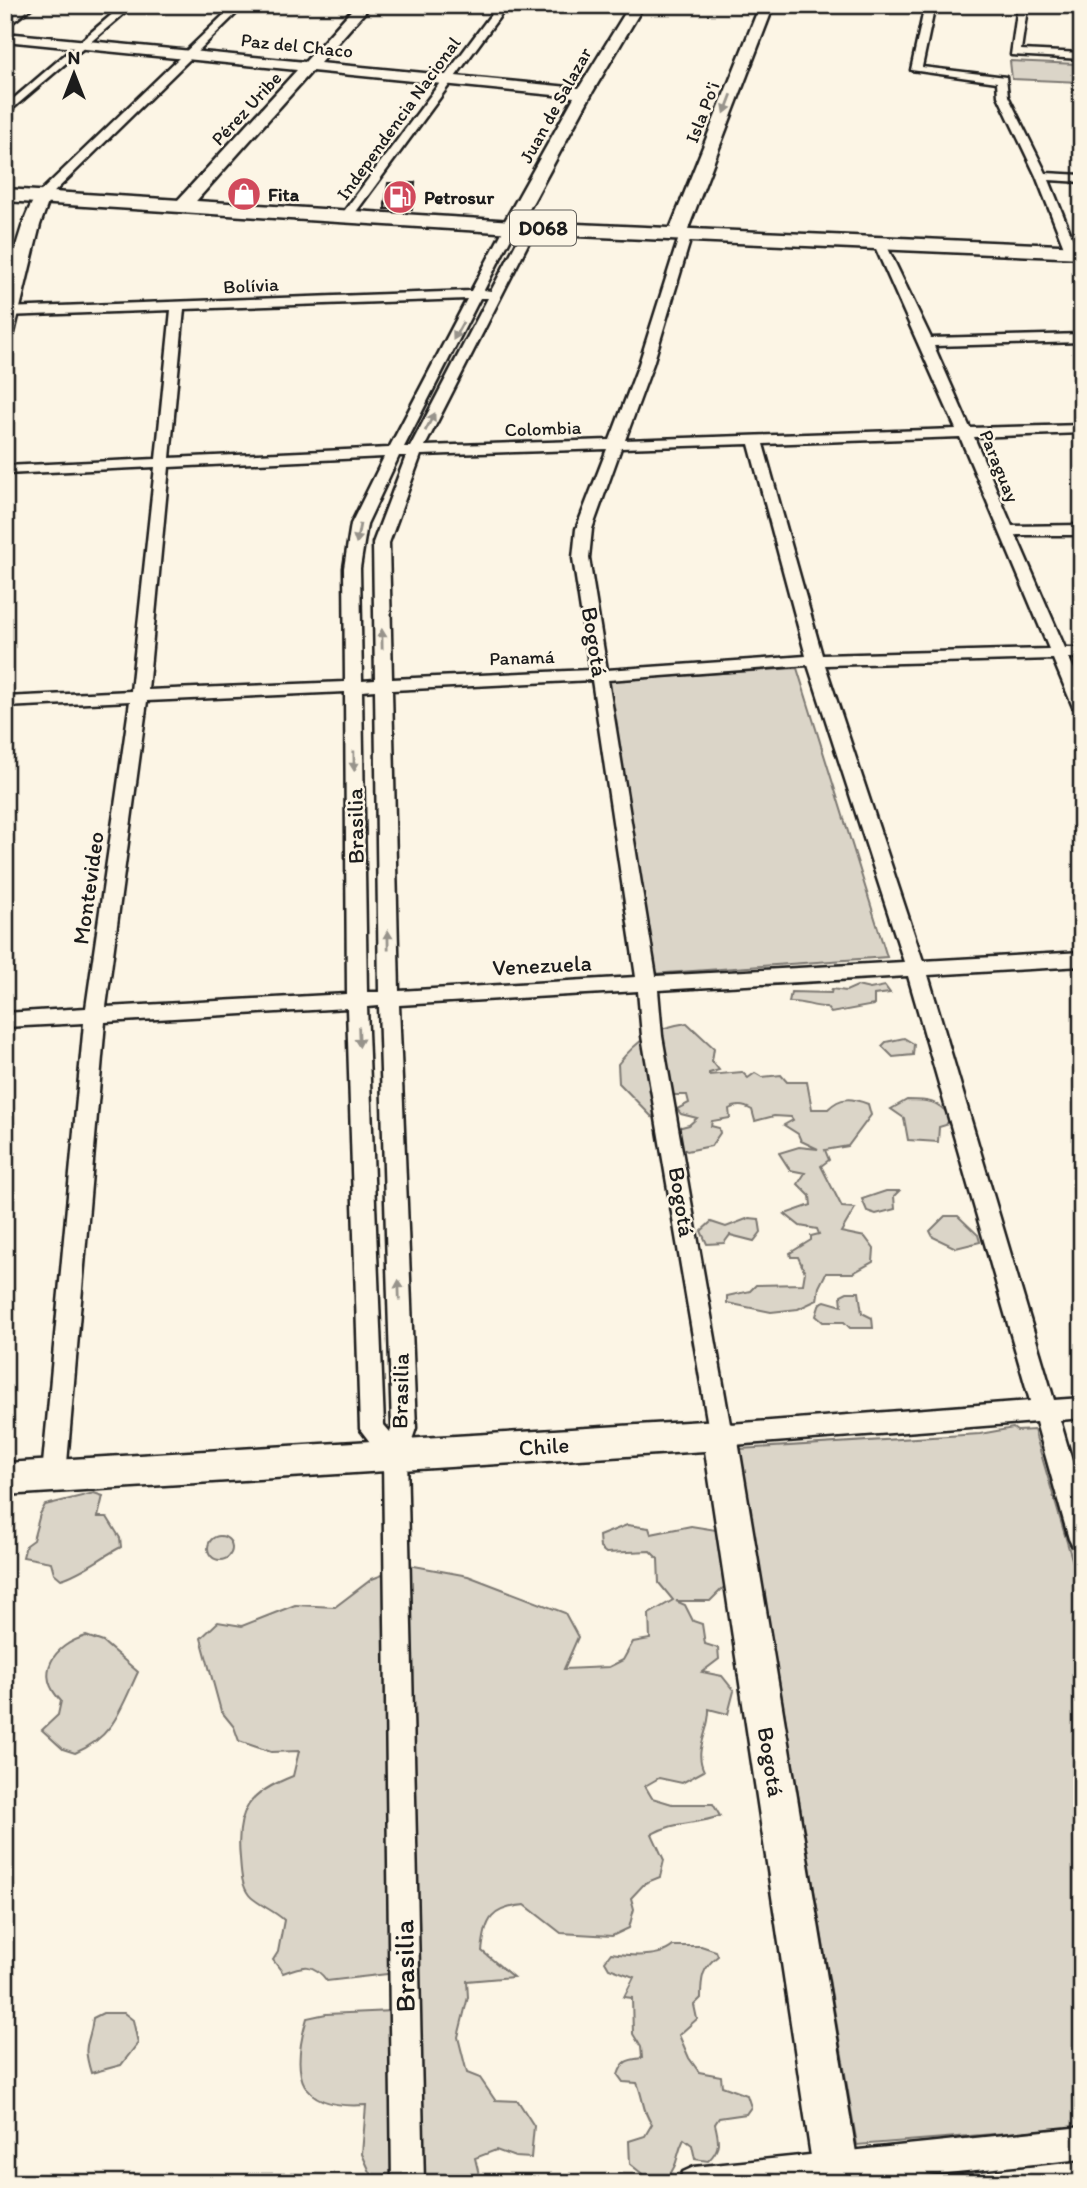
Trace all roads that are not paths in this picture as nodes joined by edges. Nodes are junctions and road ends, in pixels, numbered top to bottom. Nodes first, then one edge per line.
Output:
1 (30, 5) edge
2 (129, 5) edge
3 (240, 5) edge
4 (364, 5) edge
5 (503, 5) edge
6 (637, 5) edge
7 (767, 5) edge
8 (779, 5) edge
9 (930, 5) edge
10 (1023, 6) edge
11 (1082, 8) edge
12 (5, 25) edge
13 (5, 37) edge
14 (84, 45) junction
15 (189, 54) junction
16 (1082, 56) edge
17 (311, 66) junction
18 (448, 79) junction
19 (584, 93) junction
20 (5, 112) edge
21 (1042, 176) junction
22 (1082, 178) edge
23 (5, 195) edge
24 (42, 197) junction
25 (183, 205) junction
26 (346, 217) junction
27 (521, 227) junction
28 (686, 234) junction
29 (878, 242) junction
30 (1077, 252) edge
31 (478, 294) junction
32 (498, 294) junction
33 (178, 307) junction
34 (8, 312) edge
35 (5, 332) edge
36 (1082, 338) edge
37 (926, 342) junction
38 (432, 380) junction
39 (451, 382) junction
40 (1082, 429) edge
41 (965, 432) junction
42 (755, 440) junction
43 (615, 445) junction
44 (414, 451) junction
45 (392, 453) junction
46 (164, 463) junction
47 (5, 470) edge
48 (1082, 530) edge
49 (1006, 531) junction
50 (1082, 653) edge
51 (1061, 654) junction
52 (815, 660) junction
53 (601, 675) junction
54 (382, 684) junction
55 (351, 685) junction
56 (139, 695) junction
57 (5, 702) edge
58 (1082, 707) edge
59 (386, 834) junction
60 (355, 835) junction
61 (1082, 959) edge
62 (916, 969) junction
63 (647, 984) junction
64 (357, 999) junction
65 (389, 999) junction
66 (95, 1015) junction
67 (5, 1020) edge
68 (396, 1206) junction
69 (364, 1209) junction
70 (401, 1338) junction
71 (369, 1339) junction
72 (1082, 1408) edge
73 (1045, 1410) junction
74 (720, 1435) junction
75 (395, 1455) junction
76 (54, 1475) junction
77 (5, 1479) edge
78 (1082, 1539) edge
79 (1082, 2143) edge
80 (837, 2175) edge
81 (408, 2183) edge
82 (694, 2183) edge

1 - 12 street
2 - 14 street
3 - 15 street
4 - 17 street, Pérez Uribe
5 - 18 street, Independencia Nacional
6 - 19 street, Juan de Salazar
7 -> 28 street, Isla Po'i
8 - 28 street, Isla Po'i
9 - 21 street
10 - 11 street
10 - 16 street
13 - 14 street, Paz del Chaco
14 - 15 street, Paz del Chaco
14 - 20 street
15 - 17 street, Paz del Chaco
15 - 24 street
17 - 18 street, Paz del Chaco
17 - 25 street, Pérez Uribe
18 - 19 street, Paz del Chaco
18 - 26 street, Independencia Nacional
19 - 27 street, Juan de Salazar
21 - 22 street
21 - 30 street
23 - 24 main road, D068
24 - 25 main road, D068
24 - 34 street
25 - 26 main road, D068
26 - 27 main road, D068
27 - 28 main road, D068
27 - 31 street, Brasilia
27 - 32 street, Brasilia
28 - 29 main road, D068
28 - 43 street, Bogotá
29 - 30 main road, D068
29 - 37 street, Paraguay
31 - 32 street, Bolívia
31 - 33 street, Bolívia
31 -> 38 street, Brasilia
32 - 39 street, Brasilia
33 - 34 street, Bolívia
33 - 46 street, Montevideo
34 - 35 street
36 - 37 street
37 - 41 street, Paraguay
38 - 39 street
38 - 45 street, Brasilia
44 -> 39 street, Brasilia
40 - 41 street, Colombia
41 - 42 street, Colombia
41 - 49 street, Paraguay
42 - 43 street, Colombia
42 - 52 street
43 - 44 street, Colombia
43 - 53 street, Bogotá
44 - 45 street, Colombia
54 -> 44 street, Brasilia
45 - 46 street, Colombia
45 -> 55 street, Brasilia
46 - 47 street, Colombia
46 - 56 street, Montevideo
48 - 49 street
49 - 51 street, Paraguay
50 - 51 street, Panamá
51 - 52 street, Panamá
51 - 58 street, Paraguay
52 - 53 street, Panamá
52 - 62 street
53 - 54 street, Panamá
53 - 63 street, Bogotá
54 - 55 street, Panamá
54 - 59 street, Brasilia
55 - 56 street, Panamá
55 -> 60 street, Brasilia
56 - 57 street, Panamá
56 - 66 street, Montevideo
59 - 60 street
65 -> 59 street, Brasilia
60 - 64 street, Brasilia
61 - 62 street, Venezuela
62 - 63 street, Venezuela
62 - 73 street
63 - 65 street, Venezuela
63 - 74 street, Bogotá
64 - 65 street, Venezuela
64 - 66 street, Venezuela
64 -> 69 street, Brasilia
65 - 68 street, Brasilia
66 - 67 street, Venezuela
66 - 76 street, Montevideo
68 - 69 street
70 -> 68 street, Brasilia
69 - 71 street, Brasilia
70 - 71 street
70 - 75 street, Brasilia
71 - 75 street, Brasilia
72 - 73 street, Chile
73 - 74 street, Chile
73 - 78 street
74 - 75 street, Chile
74 - 80 street, Bogotá
75 - 76 street, Chile
75 - 81 street, Brasilia
76 - 77 street, Chile
79 - 80 street
80 - 82 street

